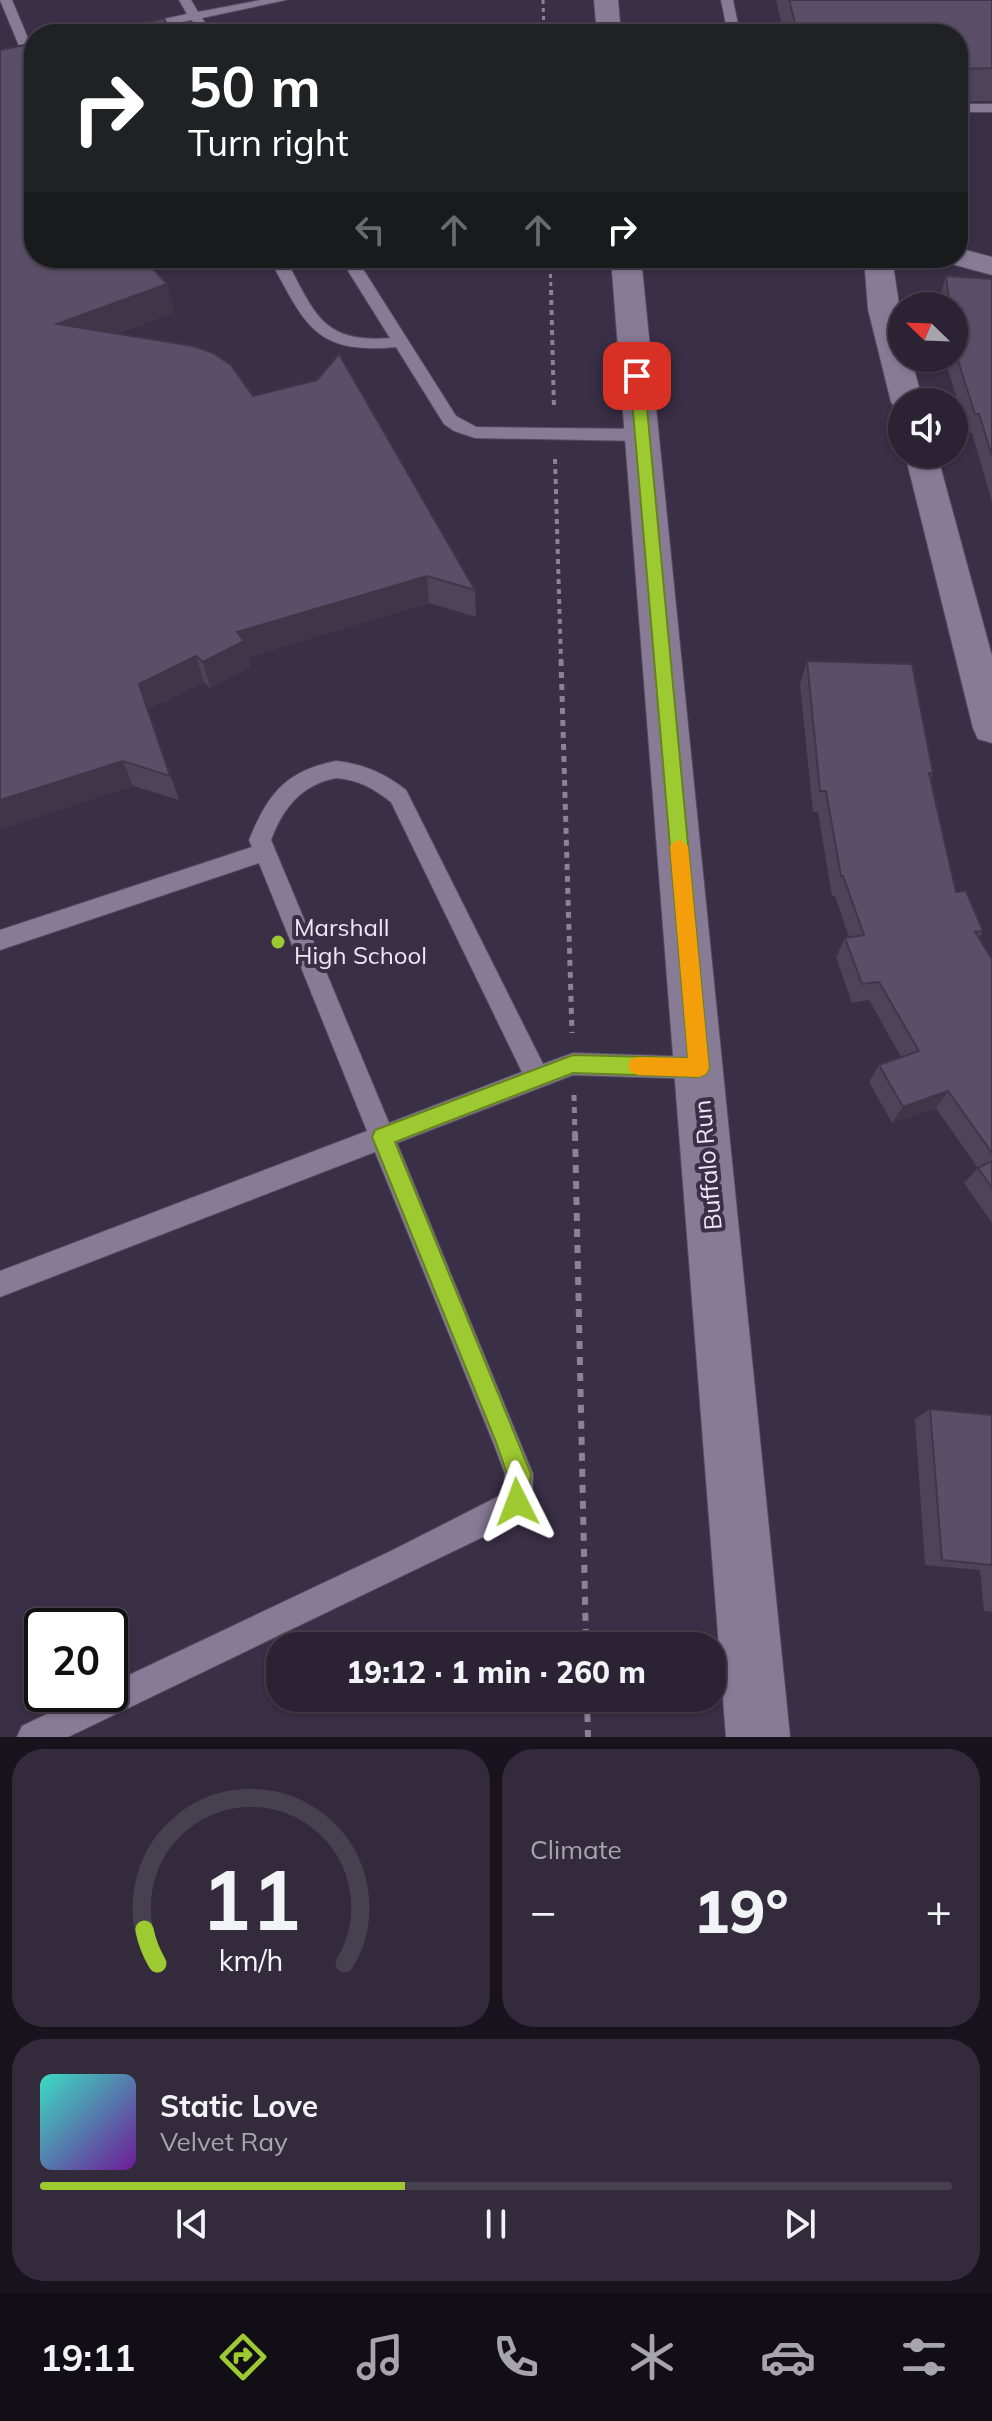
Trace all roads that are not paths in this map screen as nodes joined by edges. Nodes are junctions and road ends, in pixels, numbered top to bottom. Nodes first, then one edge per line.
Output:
1 (6, 0) edge
2 (185, 0) edge
3 (280, 0) edge
4 (606, 0) edge
5 (727, 0) edge
6 (195, 16) junction
7 (153, 24) edge
8 (200, 24) edge
9 (608, 24) edge
10 (732, 24) edge
11 (24, 48) edge
12 (968, 108) edge
13 (992, 108) edge
14 (968, 260) edge
15 (992, 266) edge
16 (283, 268) edge
17 (354, 268) edge
18 (627, 268) edge
19 (879, 268) edge
20 (400, 342) junction
21 (903, 388) edge
22 (642, 435) junction
23 (926, 468) edge
24 (980, 635) edge
25 (992, 728) edge
26 (265, 852) junction
27 (0, 940) edge
28 (699, 1068) junction
29 (537, 1078) junction
30 (382, 1137) junction
31 (0, 1284) edge
32 (33, 1737) edge
33 (758, 1737) edge

1 - 11 lane
2 - 6 lane
3 - 6 lane
4 - 9 street
5 - 10 lane
6 - 7 lane
6 - 8 lane
12 - 13 lane
14 - 15 street
16 - 20 lane
17 - 20 lane
18 - 22 street, Buffalo Run
19 - 21 street
20 - 22 lane
22 - 28 street, Buffalo Run
23 - 24 street
24 - 25 street
26 - 27 lane
26 - 29 lane
26 - 30 lane
28 - 29 lane
28 - 33 street, Buffalo Run
29 - 30 lane
30 - 31 lane
30 - 32 lane

